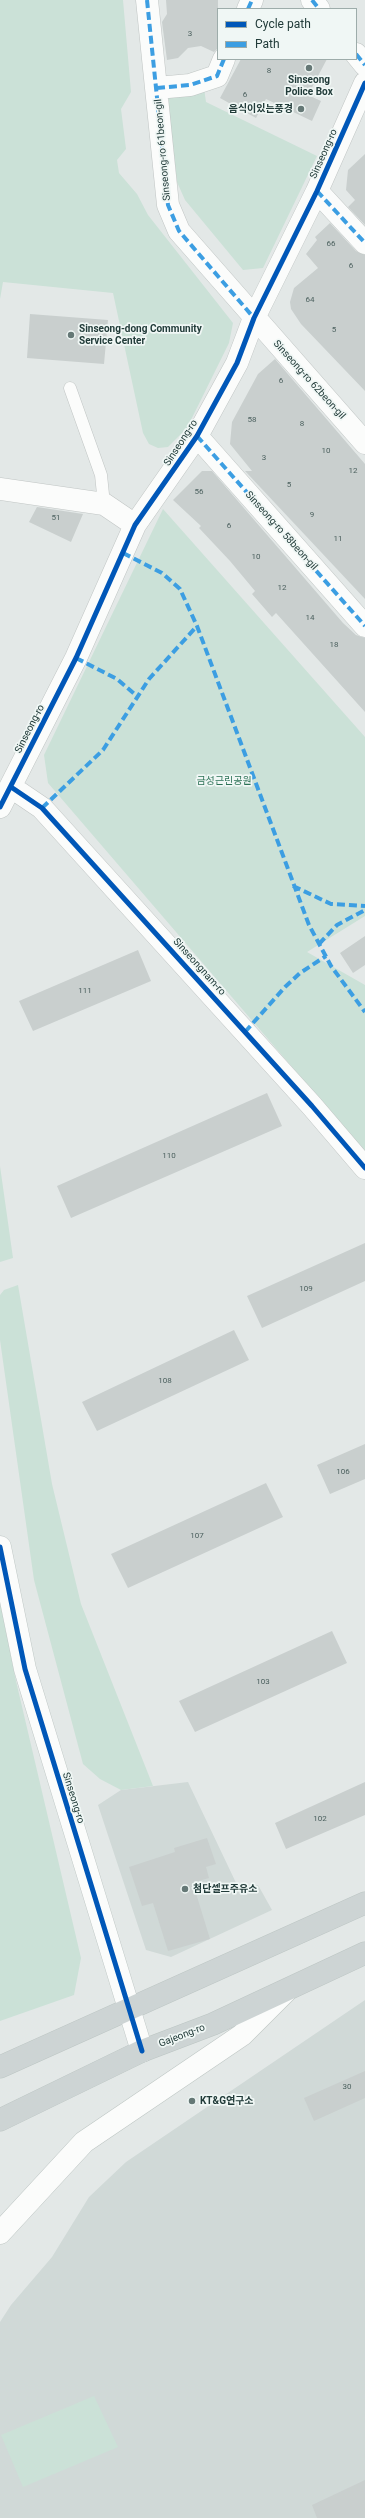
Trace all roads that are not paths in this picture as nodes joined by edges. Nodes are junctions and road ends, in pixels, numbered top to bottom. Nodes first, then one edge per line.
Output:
1 (147, 0) edge
2 (312, 0) edge
3 (318, 8) edge
4 (357, 55) edge
5 (224, 60) edge
6 (365, 65) edge
7 (365, 83) edge
8 (157, 88) junction
9 (317, 191) junction
10 (365, 243) edge
11 (254, 318) junction
12 (70, 388) dead end
13 (197, 436) junction
14 (365, 442) edge
15 (0, 489) edge
16 (104, 504) junction
17 (135, 525) junction
18 (365, 626) edge
19 (11, 787) junction
20 (0, 806) edge
21 (365, 1168) edge
22 (0, 1547) edge
23 (365, 1903) edge
24 (365, 1953) edge
25 (289, 1988) junction
26 (129, 2010) junction
27 (142, 2051) junction
28 (0, 2067) edge
29 (0, 2120) edge
30 (0, 2233) edge

1 - 8 street, Sinseong-ro 61beon-gil
2 - 3 street
4 - 6 street
5 - 8 street
7 - 9 street, Sinseong-ro
8 - 11 street, Sinseong-ro 61beon-gil
9 - 10 street
9 - 11 street, Sinseong-ro
11 - 13 street, Sinseong-ro
11 - 14 street, Sinseong-ro 62beon-gil
12 - 16 lane
13 - 17 street, Sinseong-ro
13 - 18 street, Sinseong-ro 58beon-gil
15 - 16 street
16 - 17 street
17 - 19 street, Sinseong-ro
19 - 20 street, Sinseong-ro
19 - 21 street, Sinseongnam-ro
22 - 26 street, Sinseong-ro
23 - 26 main road
24 - 25 main road, Gajeong-ro
25 - 27 main road, Gajeong-ro
25 - 30 street
26 - 27 street, Sinseong-ro
26 - 28 main road
27 - 29 main road, Gajeong-ro

